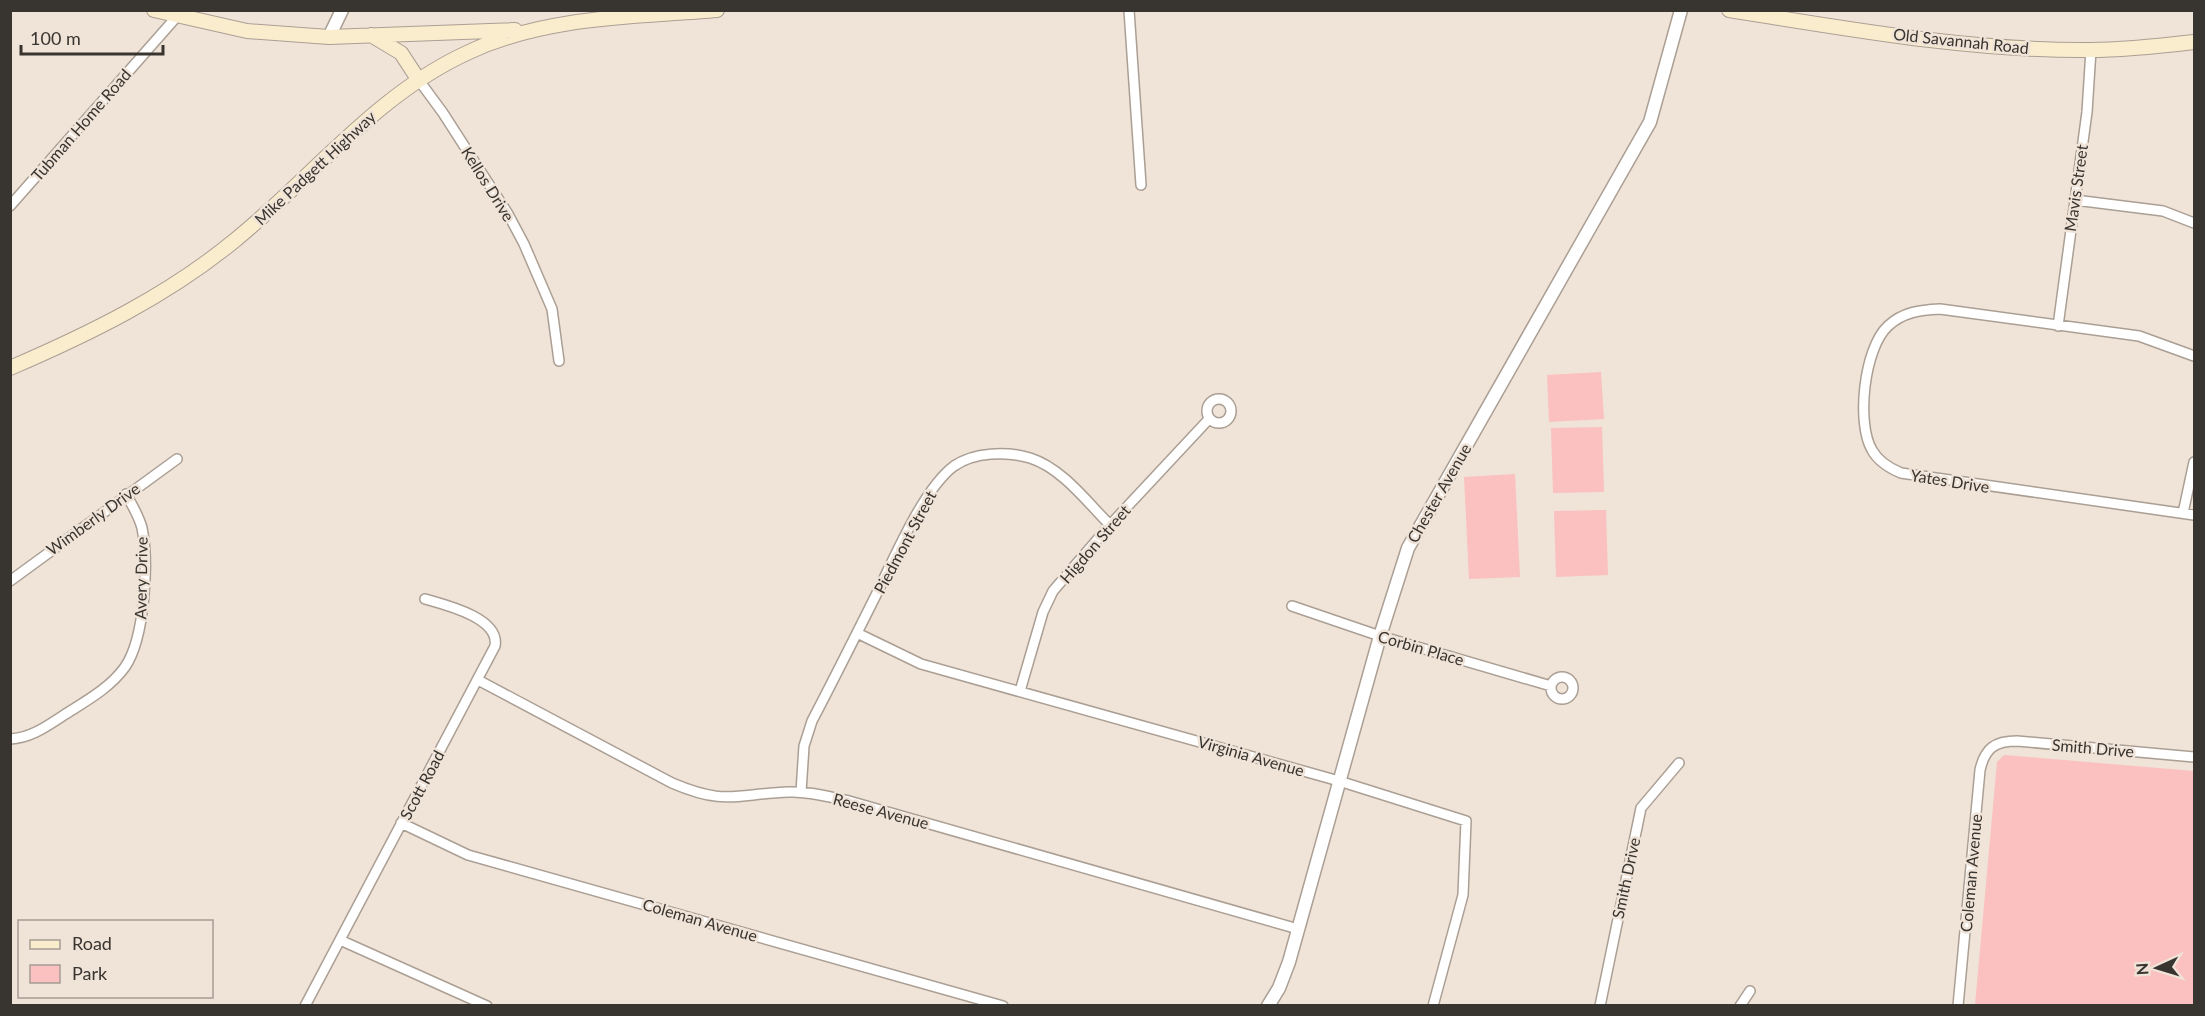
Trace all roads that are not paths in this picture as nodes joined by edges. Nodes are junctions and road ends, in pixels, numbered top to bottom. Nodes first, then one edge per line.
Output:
1 (154, 10) edge
2 (342, 10) edge
3 (717, 10) edge
4 (1129, 10) edge
5 (1681, 10) edge
6 (1729, 10) edge
7 (179, 14) edge
8 (543, 28) junction
9 (371, 35) junction
10 (329, 38) junction
11 (2194, 42) edge
12 (2091, 50) junction
13 (418, 79) junction
14 (1141, 185) dead end
15 (2075, 200) junction
16 (10, 206) edge
17 (2194, 223) edge
18 (2058, 326) junction
19 (2194, 356) edge
20 (559, 361) dead end
21 (10, 368) edge
22 (1209, 419) dead end
23 (177, 459) dead end
24 (2194, 462) edge
25 (126, 494) junction
26 (2183, 513) junction
27 (2194, 515) edge
28 (1110, 525) junction
29 (10, 581) edge
30 (425, 599) dead end
31 (1292, 606) dead end
32 (858, 633) junction
33 (1380, 636) junction
34 (478, 680) junction
35 (1551, 686) dead end
36 (1020, 691) junction
37 (10, 740) edge
38 (1993, 745) joint
39 (2194, 757) edge
40 (1679, 764) dead end
41 (1339, 781) junction
42 (801, 792) junction
43 (401, 823) junction
44 (1298, 929) junction
45 (340, 940) junction
46 (1750, 991) dead end
47 (305, 1005) edge
48 (487, 1005) edge
49 (1001, 1005) edge
50 (1268, 1005) edge
51 (1433, 1005) edge
52 (1600, 1005) edge
53 (1740, 1005) edge
54 (1958, 1005) edge

1 - 7 main road
2 - 10 street
3 - 8 main road, Mike Padgett Highway
4 - 14 street
5 - 33 street, Chester Avenue
6 - 12 main road, Old Savannah Road
7 - 10 main road
7 - 16 street, Tubman Home Road
8 - 9 main road
8 - 13 main road, Mike Padgett Highway
9 - 10 main road
9 - 13 main road, Kellos Drive
11 - 12 main road, Old Savannah Road
12 - 15 street, Mavis Street
13 - 20 street, Kellos Drive
13 - 21 main road, Mike Padgett Highway
15 - 17 street
15 - 18 street, Mavis Street
18 - 19 street, Yates Drive
18 - 26 street, Yates Drive
22 - 28 street, Higdon Street
23 - 25 street, Wimberly Drive
24 - 26 street
25 - 29 street, Wimberly Drive
25 - 37 street, Avery Drive
26 - 27 street, Yates Drive
28 - 32 street, Piedmont Street
28 - 36 street, Higdon Street
30 - 34 street, Scott Road
31 - 33 street, Corbin Place
32 - 36 street, Virginia Avenue
32 - 42 street, Piedmont Street
33 - 35 street, Corbin Place
33 - 41 street, Chester Avenue
34 - 42 street, Reese Avenue
34 - 43 street, Scott Road
36 - 41 street, Virginia Avenue
38 - 39 street, Smith Drive
38 - 54 street, Coleman Avenue
40 - 52 street, Smith Drive
41 - 44 street, Chester Avenue
41 - 51 street, Virginia Avenue
42 - 44 street, Reese Avenue
43 - 45 street, Scott Road
43 - 49 street, Coleman Avenue
44 - 50 street, Chester Avenue
45 - 47 street, Scott Road
45 - 48 street
46 - 53 street

